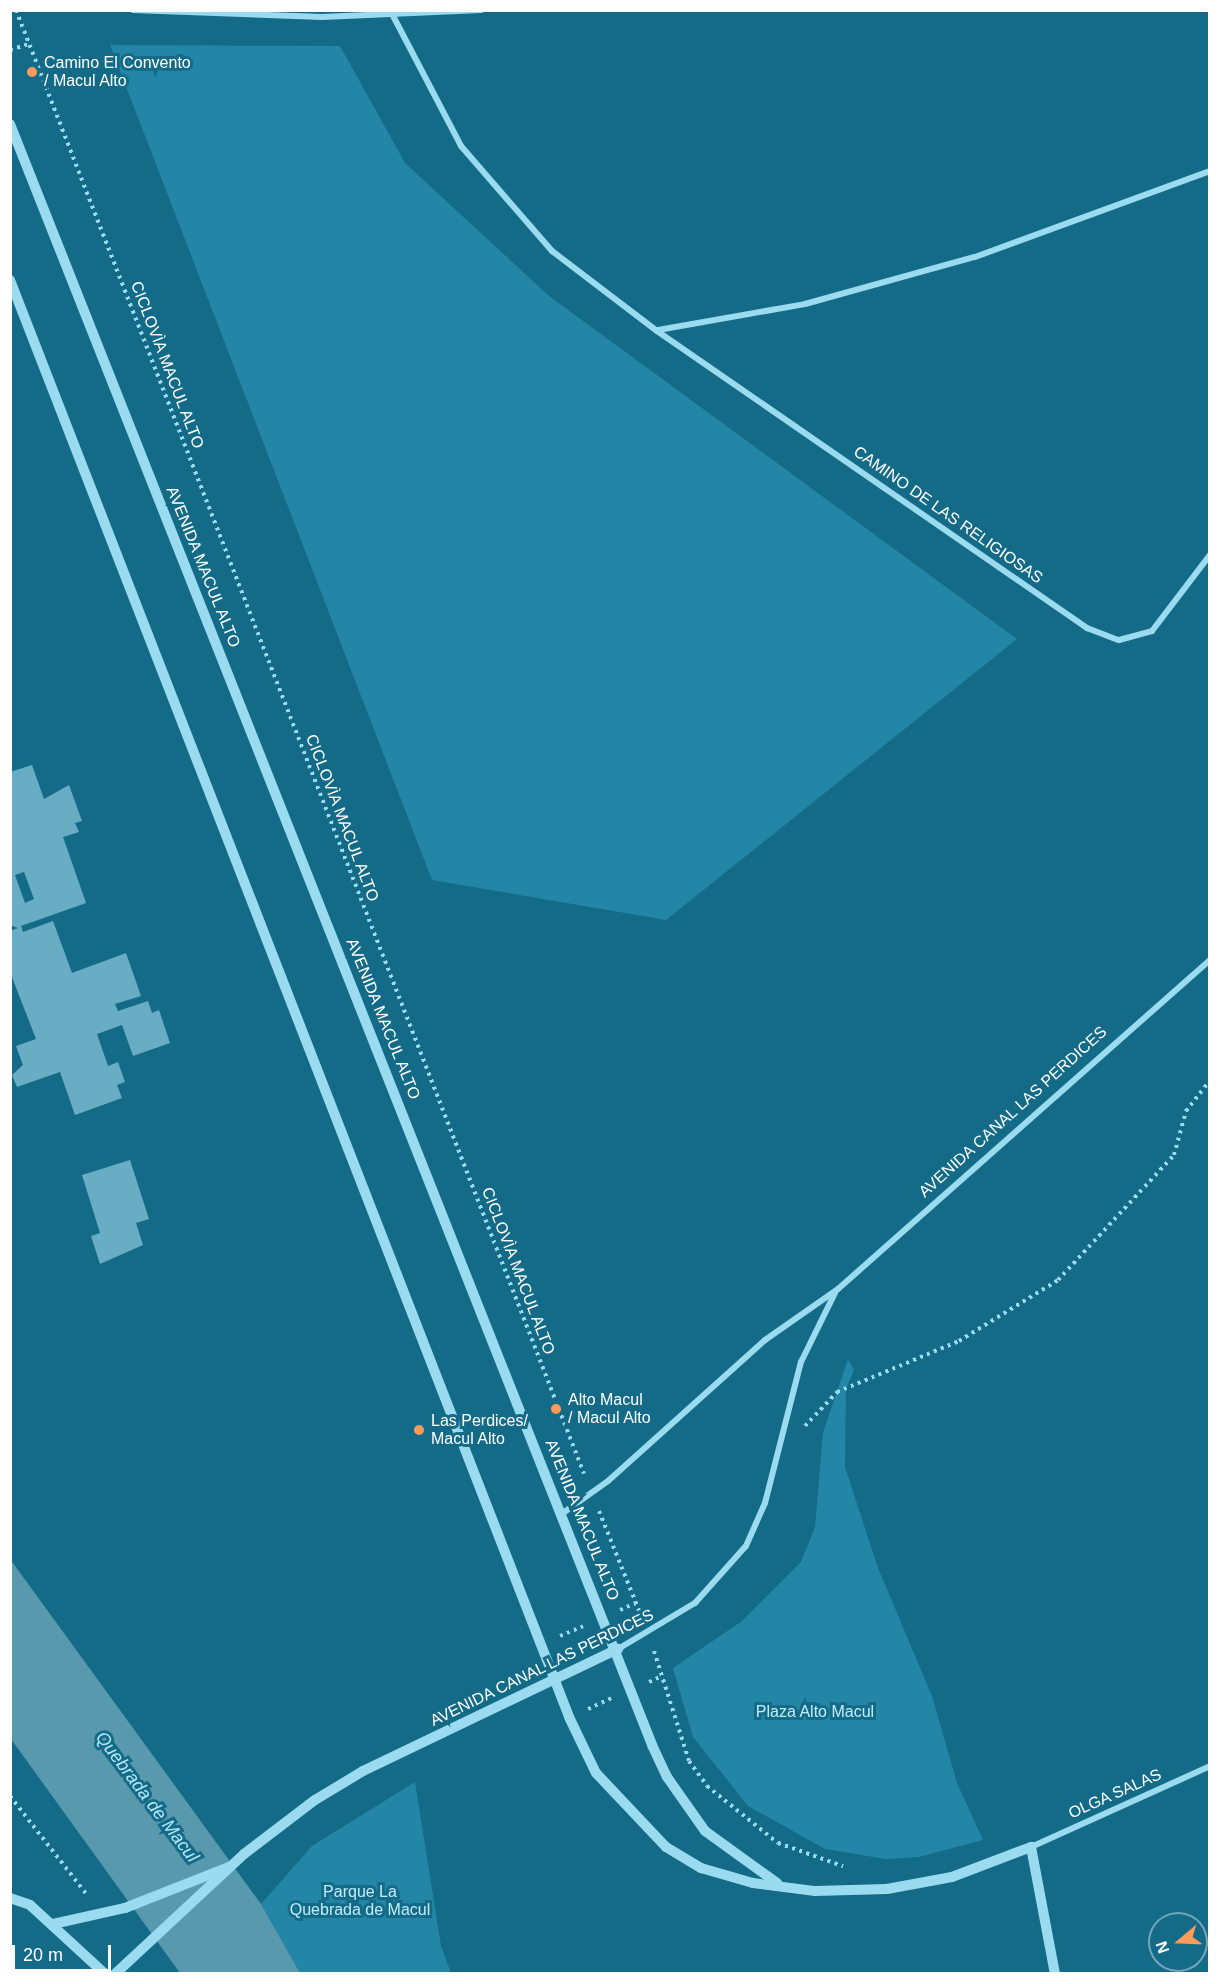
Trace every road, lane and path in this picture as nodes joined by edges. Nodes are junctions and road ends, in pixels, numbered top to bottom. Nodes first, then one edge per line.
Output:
1 (16, 10) edge
2 (133, 10) edge
3 (481, 10) edge
4 (390, 12) edge
5 (29, 44) junction
6 (10, 50) edge
7 (10, 124) edge
8 (1209, 171) edge
9 (10, 280) edge
10 (657, 330) junction
11 (1209, 555) edge
12 (1209, 960) edge
13 (1209, 1080) edge
14 (838, 1289) junction
15 (786, 1436) junction
16 (592, 1494) junction
17 (563, 1513) junction
18 (648, 1634) junction
19 (618, 1649) junction
20 (555, 1680) junction
21 (1209, 1766) edge
22 (10, 1796) edge
23 (1031, 1847) junction
24 (233, 1865) junction
25 (855, 1868) dead end
26 (780, 1885) junction
27 (10, 1898) edge
28 (104, 1914) junction
29 (53, 1924) junction
30 (105, 1974) edge
31 (116, 1974) edge
32 (1055, 1974) edge

1 - 5 path, CICLOVÌA MACUL ALTO
2 - 4 street
3 - 4 street
4 - 10 street, CAMINO DE LAS RELIGIOSAS
5 - 6 path
5 - 16 path, CICLOVÌA MACUL ALTO
7 - 17 street, AVENIDA MACUL ALTO
8 - 10 street
9 - 20 street, AVENIDA MACUL ALTO
10 - 11 street, CAMINO DE LAS RELIGIOSAS
12 - 14 street, AVENIDA CANAL LAS PERDICES
13 - 15 path
14 - 15 street, AVENIDA CANAL LAS PERDICES
14 - 16 street, AVENIDA CANAL LAS PERDICES
15 - 18 street, AVENIDA CANAL LAS PERDICES
16 - 17 street, AVENIDA CANAL LAS PERDICES
16 - 18 path, CICLOVÌA MACUL ALTO
17 - 19 street, AVENIDA MACUL ALTO
18 - 19 street, AVENIDA CANAL LAS PERDICES
18 - 25 path, CICLOVÌA MACUL ALTO
19 - 20 street, AVENIDA CANAL LAS PERDICES
19 - 26 street, AVENIDA MACUL ALTO
20 - 24 street, AVENIDA CANAL LAS PERDICES
20 - 26 street, AVENIDA MACUL ALTO
21 - 23 street, OLGA SALAS
22 - 28 path
23 - 26 street, AVENIDA MACUL ALTO
23 - 32 street
24 - 28 street
24 - 31 street, AVENIDA CANAL LAS PERDICES
27 - 29 street
28 - 29 street
29 - 30 street

